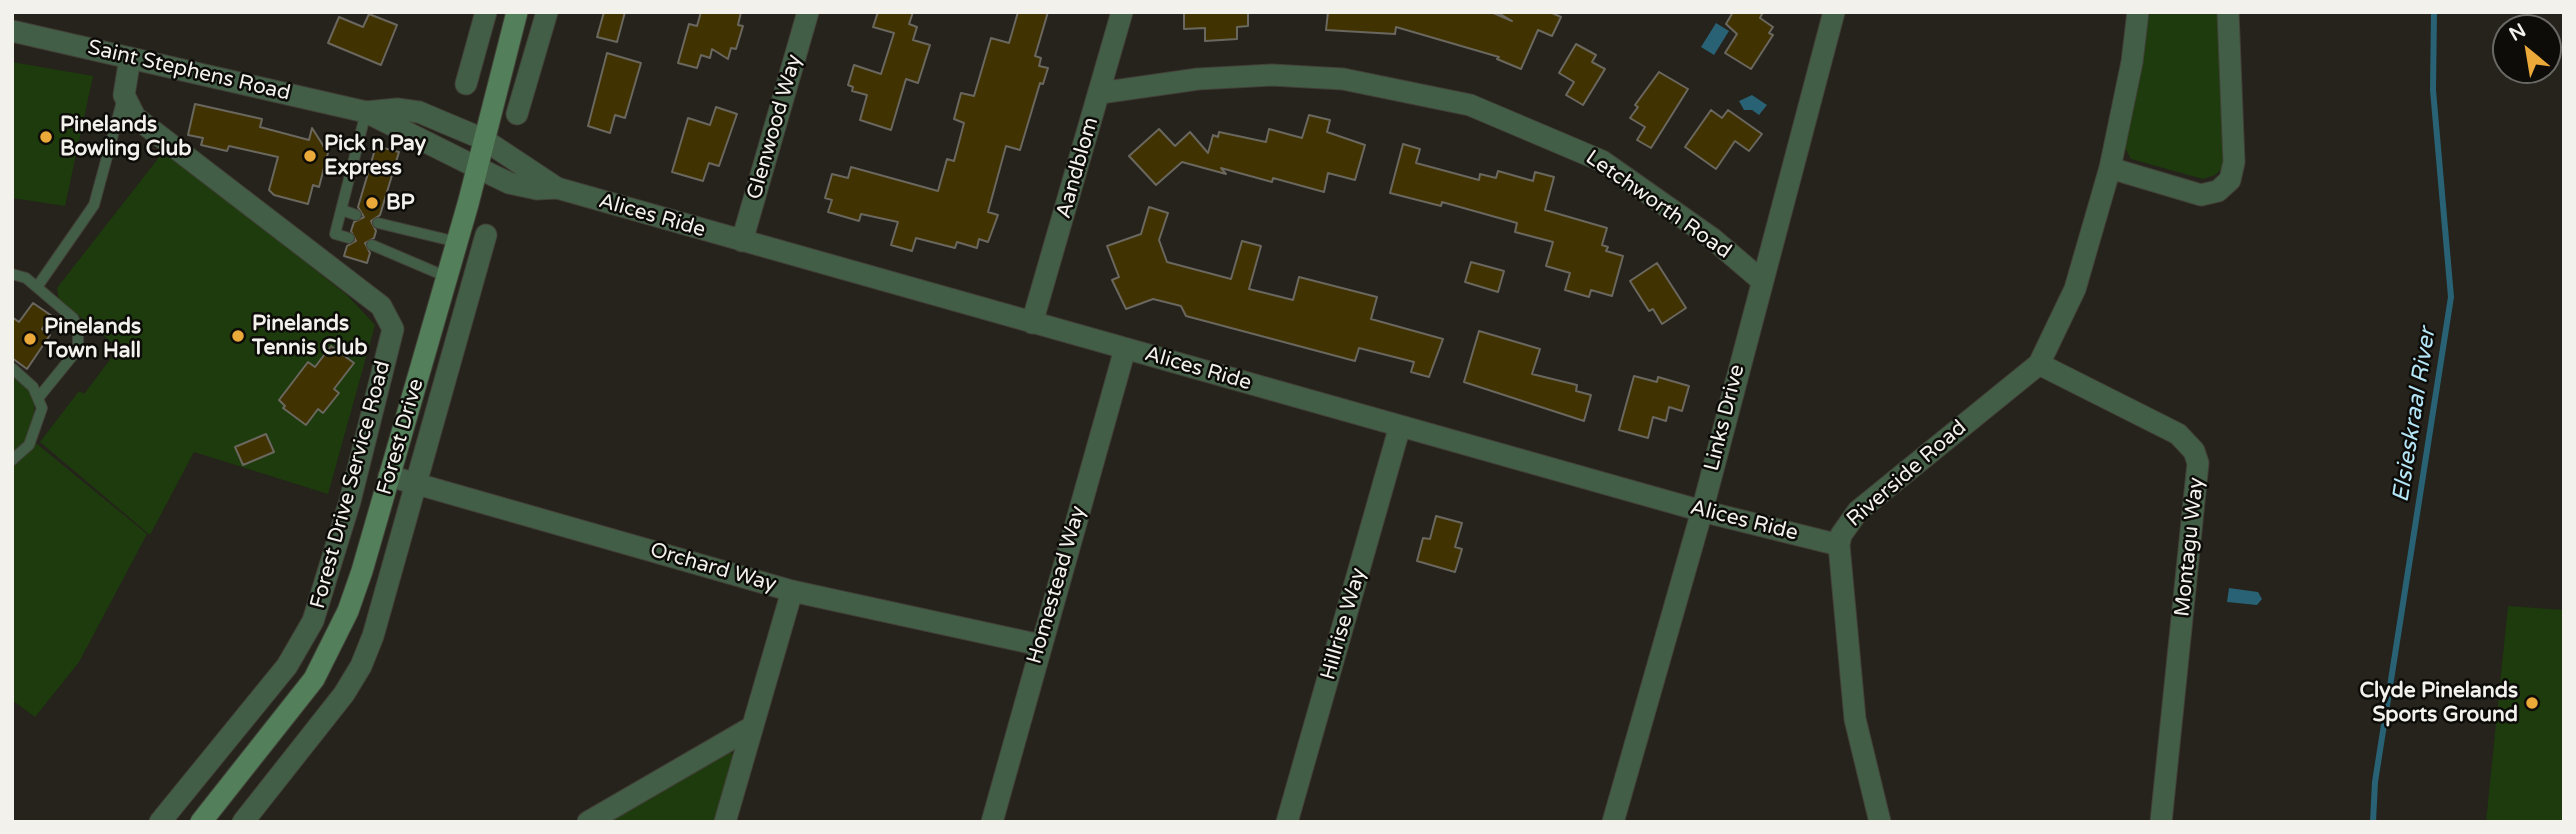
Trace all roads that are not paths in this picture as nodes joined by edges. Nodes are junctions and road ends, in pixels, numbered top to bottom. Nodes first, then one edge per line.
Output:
1 (486, 12) edge
2 (517, 12) edge
3 (547, 12) edge
4 (807, 12) edge
5 (1122, 12) edge
6 (1834, 12) edge
7 (2138, 12) edge
8 (2228, 12) edge
9 (12, 31) edge
10 (130, 58) junction
11 (466, 84) dead end
12 (1100, 93) junction
13 (124, 94) junction
14 (366, 112) junction
15 (517, 114) dead end
16 (484, 139) junction
17 (477, 167) junction
18 (2110, 168) junction
19 (557, 188) junction
20 (342, 210) junction
21 (356, 215) dead end
22 (378, 222) dead end
23 (486, 235) dead end
24 (349, 238) dead end
25 (457, 242) junction
26 (743, 242) junction
27 (372, 245) dead end
28 (12, 274) edge
29 (447, 277) junction
30 (1761, 280) junction
31 (37, 287) junction
32 (1032, 323) junction
33 (1125, 349) junction
34 (2039, 364) junction
35 (12, 368) edge
36 (39, 397) junction
37 (1400, 426) junction
38 (12, 460) edge
39 (389, 476) junction
40 (417, 484) junction
41 (1702, 511) junction
42 (1839, 545) junction
43 (792, 591) junction
44 (1040, 645) junction
45 (752, 727) junction
46 (160, 822) edge
47 (201, 822) edge
48 (243, 822) edge
49 (588, 822) edge
50 (725, 822) edge
51 (992, 822) edge
52 (1287, 822) edge
53 (1612, 822) edge
54 (1880, 822) edge
55 (2161, 822) edge

1 - 11 street
2 - 16 main road, Forest Drive
3 - 15 street
4 - 26 street, Glenwood Way
5 - 12 street, Aandblom
6 - 30 street, Links Drive
7 - 18 street, Riverside Road
8 - 18 street
9 - 10 street, Saint Stephens Road
10 - 13 street
10 - 14 street, Saint Stephens Road
12 - 30 street, Letchworth Road
12 - 32 street, Aandblom
13 - 31 lane
13 - 46 street, Forest Drive Service Road
14 - 16 street, Saint Stephens Road
14 - 17 street, Saint Stephens Road
14 - 20 lane
16 - 17 main road, Forest Drive
16 - 19 street, Alices Ride
17 - 19 street, Alices Ride
17 - 25 main road, Forest Drive
18 - 34 street, Riverside Road
19 - 26 street, Alices Ride
20 - 21 lane
20 - 24 lane
22 - 25 lane
23 - 40 street
25 - 29 main road, Forest Drive
26 - 32 street, Alices Ride
27 - 29 lane
28 - 31 lane
29 - 39 main road, Forest Drive
30 - 41 street, Links Drive
31 - 36 lane
32 - 33 street, Alices Ride
33 - 37 street, Alices Ride
33 - 44 street, Homestead Way
34 - 42 street, Riverside Road
34 - 55 street, Montagu Way
35 - 36 lane
36 - 38 lane
37 - 41 street, Alices Ride
37 - 52 street, Hillrise Way
39 - 40 street, Orchard Way
39 - 47 main road, Forest Drive
40 - 43 street, Orchard Way
40 - 48 street
41 - 42 street, Alices Ride
41 - 53 street, Links Drive
42 - 54 street, Riverside Road
43 - 44 street, Orchard Way
43 - 45 street
44 - 51 street, Homestead Way
45 - 49 street
45 - 50 street

